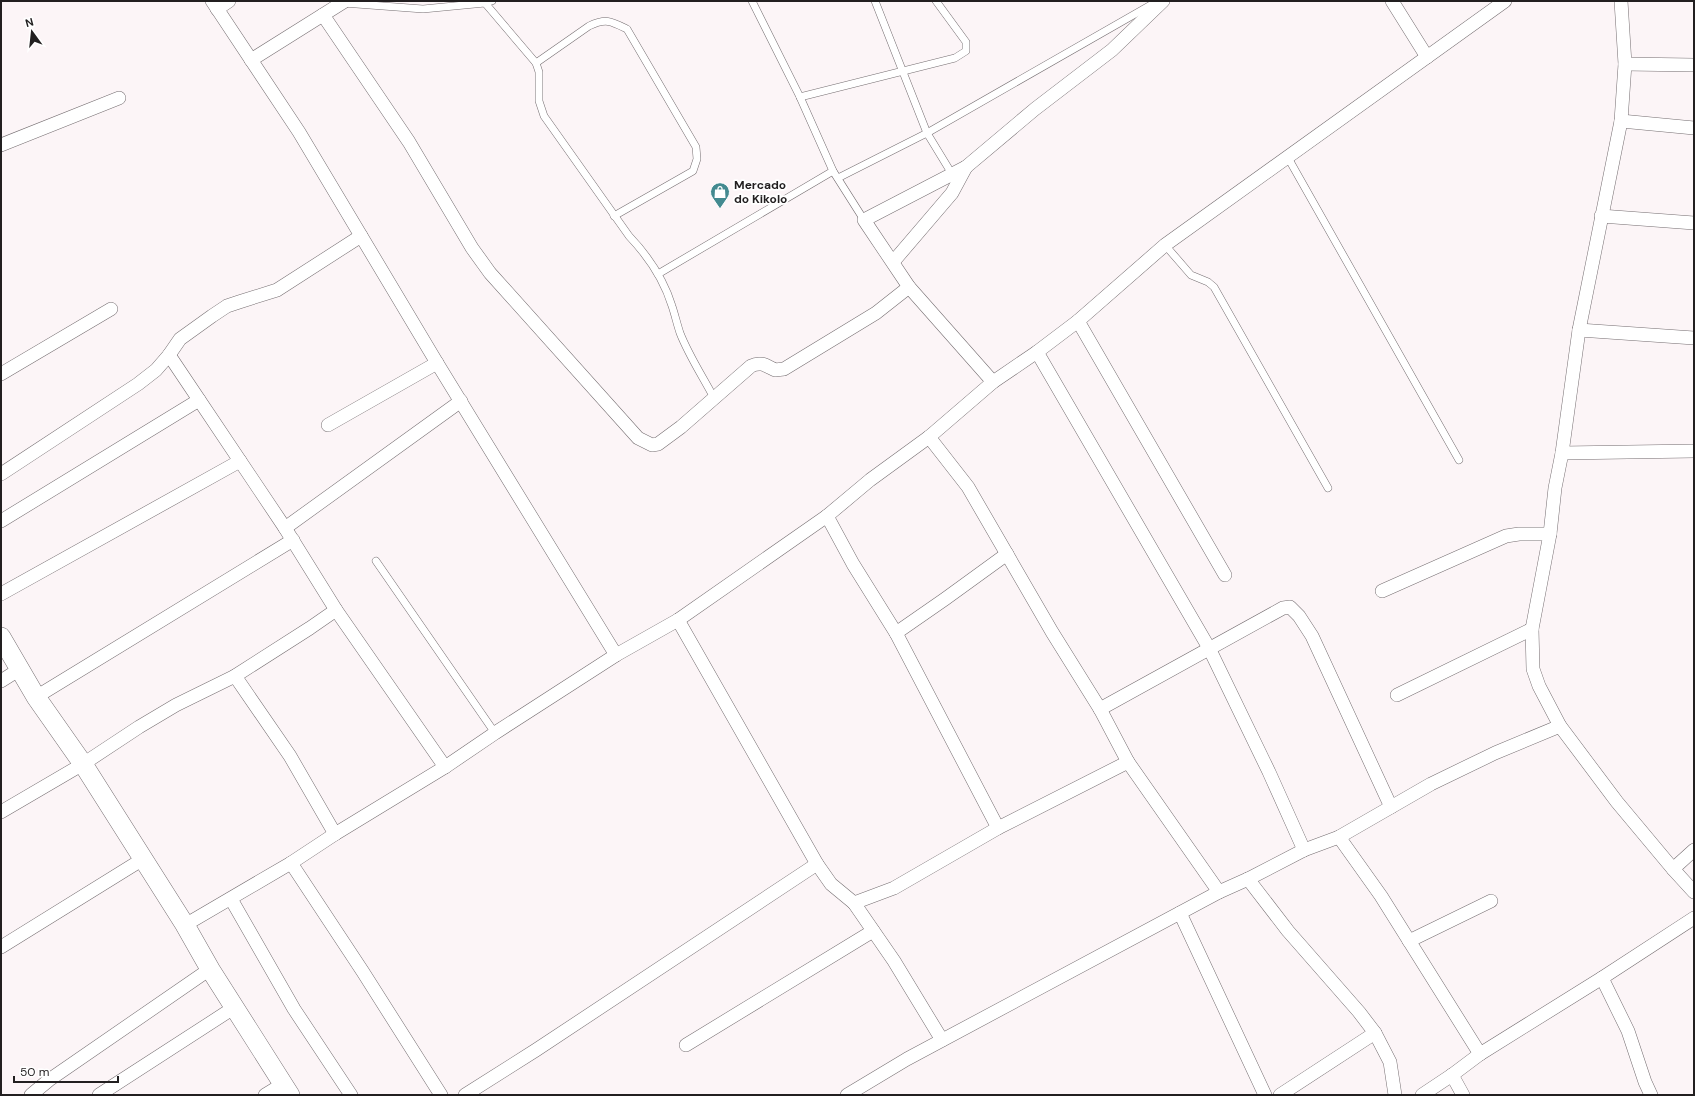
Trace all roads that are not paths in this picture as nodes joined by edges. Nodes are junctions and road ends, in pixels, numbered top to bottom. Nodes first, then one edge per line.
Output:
1 (229, 1) edge
2 (752, 1) edge
3 (875, 1) edge
4 (936, 1) edge
5 (1158, 1) edge
6 (1163, 1) edge
7 (1392, 1) edge
8 (1621, 1) edge
9 (344, 2) edge
10 (489, 2) edge
11 (1502, 2) edge
12 (215, 5) edge
13 (323, 15) junction
14 (1427, 57) junction
15 (251, 60) junction
16 (536, 63) junction
17 (1625, 64) junction
18 (1694, 64) edge
19 (902, 71) junction
20 (800, 97) junction
21 (119, 98) dead end
22 (1621, 121) junction
23 (1694, 128) edge
24 (927, 133) junction
25 (1, 145) edge
26 (1287, 156) junction
27 (966, 167) junction
28 (833, 171) junction
29 (952, 174) junction
30 (838, 178) junction
31 (614, 216) junction
32 (1601, 216) junction
33 (864, 220) junction
34 (1694, 223) edge
35 (361, 236) junction
36 (1165, 245) junction
37 (893, 262) junction
38 (658, 274) junction
39 (909, 287) junction
40 (111, 309) dead end
41 (1078, 322) junction
42 (1579, 330) junction
43 (1694, 338) edge
44 (1038, 352) junction
45 (169, 355) junction
46 (437, 363) junction
47 (1, 374) edge
48 (993, 382) junction
49 (714, 398) junction
50 (199, 400) junction
51 (460, 401) junction
52 (328, 425) dead end
53 (929, 437) junction
54 (1694, 451) edge
55 (1562, 453) junction
56 (1459, 460) dead end
57 (240, 461) junction
58 (1, 474) edge
59 (1328, 488) dead end
60 (826, 516) junction
61 (1, 521) edge
62 (285, 528) junction
63 (1550, 534) junction
64 (293, 540) junction
65 (1007, 554) junction
66 (376, 561) dead end
67 (1225, 575) dead end
68 (1382, 591) dead end
69 (1, 594) edge
70 (336, 610) junction
71 (678, 620) junction
72 (1532, 629) junction
73 (896, 633) junction
74 (1, 637) edge
75 (1209, 648) junction
76 (616, 655) junction
77 (20, 669) junction
78 (235, 676) junction
79 (1, 681) edge
80 (1398, 694) dead end
81 (36, 697) junction
82 (1100, 709) junction
83 (1560, 726) junction
84 (495, 733) junction
85 (1128, 762) junction
86 (83, 764) junction
87 (445, 767) junction
88 (1391, 807) junction
89 (1, 812) edge
90 (998, 828) junction
91 (335, 834) junction
92 (1339, 837) junction
93 (1304, 850) junction
94 (1694, 850) edge
95 (142, 859) junction
96 (291, 863) junction
97 (817, 864) junction
98 (1673, 869) junction
99 (1248, 879) junction
100 (1219, 892) junction
101 (1694, 892) edge
102 (231, 898) junction
103 (1491, 901) dead end
104 (854, 903) junction
105 (1180, 913) junction
106 (1694, 918) edge
107 (185, 925) junction
108 (873, 931) junction
109 (1409, 941) junction
110 (1, 947) edge
111 (210, 969) junction
112 (1602, 978) junction
113 (235, 1007) junction
114 (1375, 1034) junction
115 (942, 1040) junction
116 (686, 1045) dead end
117 (1480, 1054) junction
118 (1452, 1075) junction
119 (286, 1089) edge
120 (30, 1095) edge
121 (99, 1095) edge
122 (265, 1095) edge
123 (351, 1095) edge
124 (440, 1095) edge
125 (465, 1095) edge
126 (847, 1095) edge
127 (1265, 1095) edge
128 (1280, 1095) edge
129 (1395, 1095) edge
130 (1422, 1095) edge
131 (1463, 1095) edge
132 (1651, 1095) edge

1 - 12 street
2 - 20 lane
3 - 19 lane
4 - 19 lane
5 - 24 lane
6 - 27 street
7 - 14 street
8 - 17 street
9 - 10 lane
9 - 13 street
10 - 16 lane
11 - 14 street
12 - 15 street
13 - 15 street
13 - 49 street
14 - 26 street
15 - 35 street
16 - 31 lane
16 - 31 lane
17 - 18 street
17 - 22 street
19 - 20 lane
19 - 24 lane
20 - 28 lane
21 - 25 street
22 - 23 street
22 - 32 street
24 - 29 lane
24 - 30 lane
26 - 36 street
26 - 56 lane
27 - 29 street
27 - 37 street
28 - 30 lane
28 - 38 lane
29 - 33 street
30 - 33 lane
31 - 38 lane
32 - 34 street
32 - 42 street
33 - 37 street
35 - 45 street
35 - 46 street
36 - 41 street
36 - 59 lane
37 - 39 street
38 - 49 lane
39 - 48 street
39 - 49 street
40 - 47 street
41 - 44 street
41 - 67 street
42 - 43 street
42 - 55 street
44 - 48 street
44 - 75 street
45 - 50 street
45 - 58 street
46 - 51 street
46 - 52 street
48 - 53 street
50 - 57 street
50 - 61 street
51 - 62 street
51 - 76 street
53 - 60 street
53 - 65 street
54 - 55 street
55 - 63 street
57 - 62 street
57 - 69 street
60 - 71 street
60 - 73 street
62 - 64 street
63 - 68 street
63 - 72 street
64 - 70 street
64 - 81 street
65 - 73 street
65 - 82 street
66 - 84 lane
70 - 78 street
70 - 87 street
71 - 76 street
71 - 97 street
72 - 80 street
72 - 83 street
73 - 90 street
74 - 77 street
75 - 82 street
75 - 88 street
75 - 93 street
76 - 84 street
77 - 79 street
77 - 81 street
78 - 86 street
78 - 91 street
81 - 86 street
82 - 85 street
83 - 88 street
83 - 98 street
84 - 87 street
85 - 90 street
85 - 100 street
86 - 89 street
86 - 95 street
87 - 91 street
88 - 92 street
90 - 104 street
91 - 96 street
92 - 93 street
92 - 109 street
93 - 99 street
94 - 98 street
95 - 107 street
95 - 110 street
96 - 102 street
96 - 124 street
97 - 104 street
97 - 125 street
98 - 101 street
99 - 100 street
99 - 114 street
100 - 105 street
102 - 107 street
102 - 123 street
103 - 109 street
104 - 108 street
105 - 115 street
105 - 127 street
106 - 112 street
107 - 111 street
108 - 115 street
108 - 116 street
109 - 117 street
111 - 113 street
111 - 120 street
112 - 117 street
112 - 132 street
113 - 119 street
113 - 121 street
114 - 128 street
114 - 129 street
115 - 126 street
117 - 118 street
118 - 130 street
118 - 131 street
119 - 122 street

